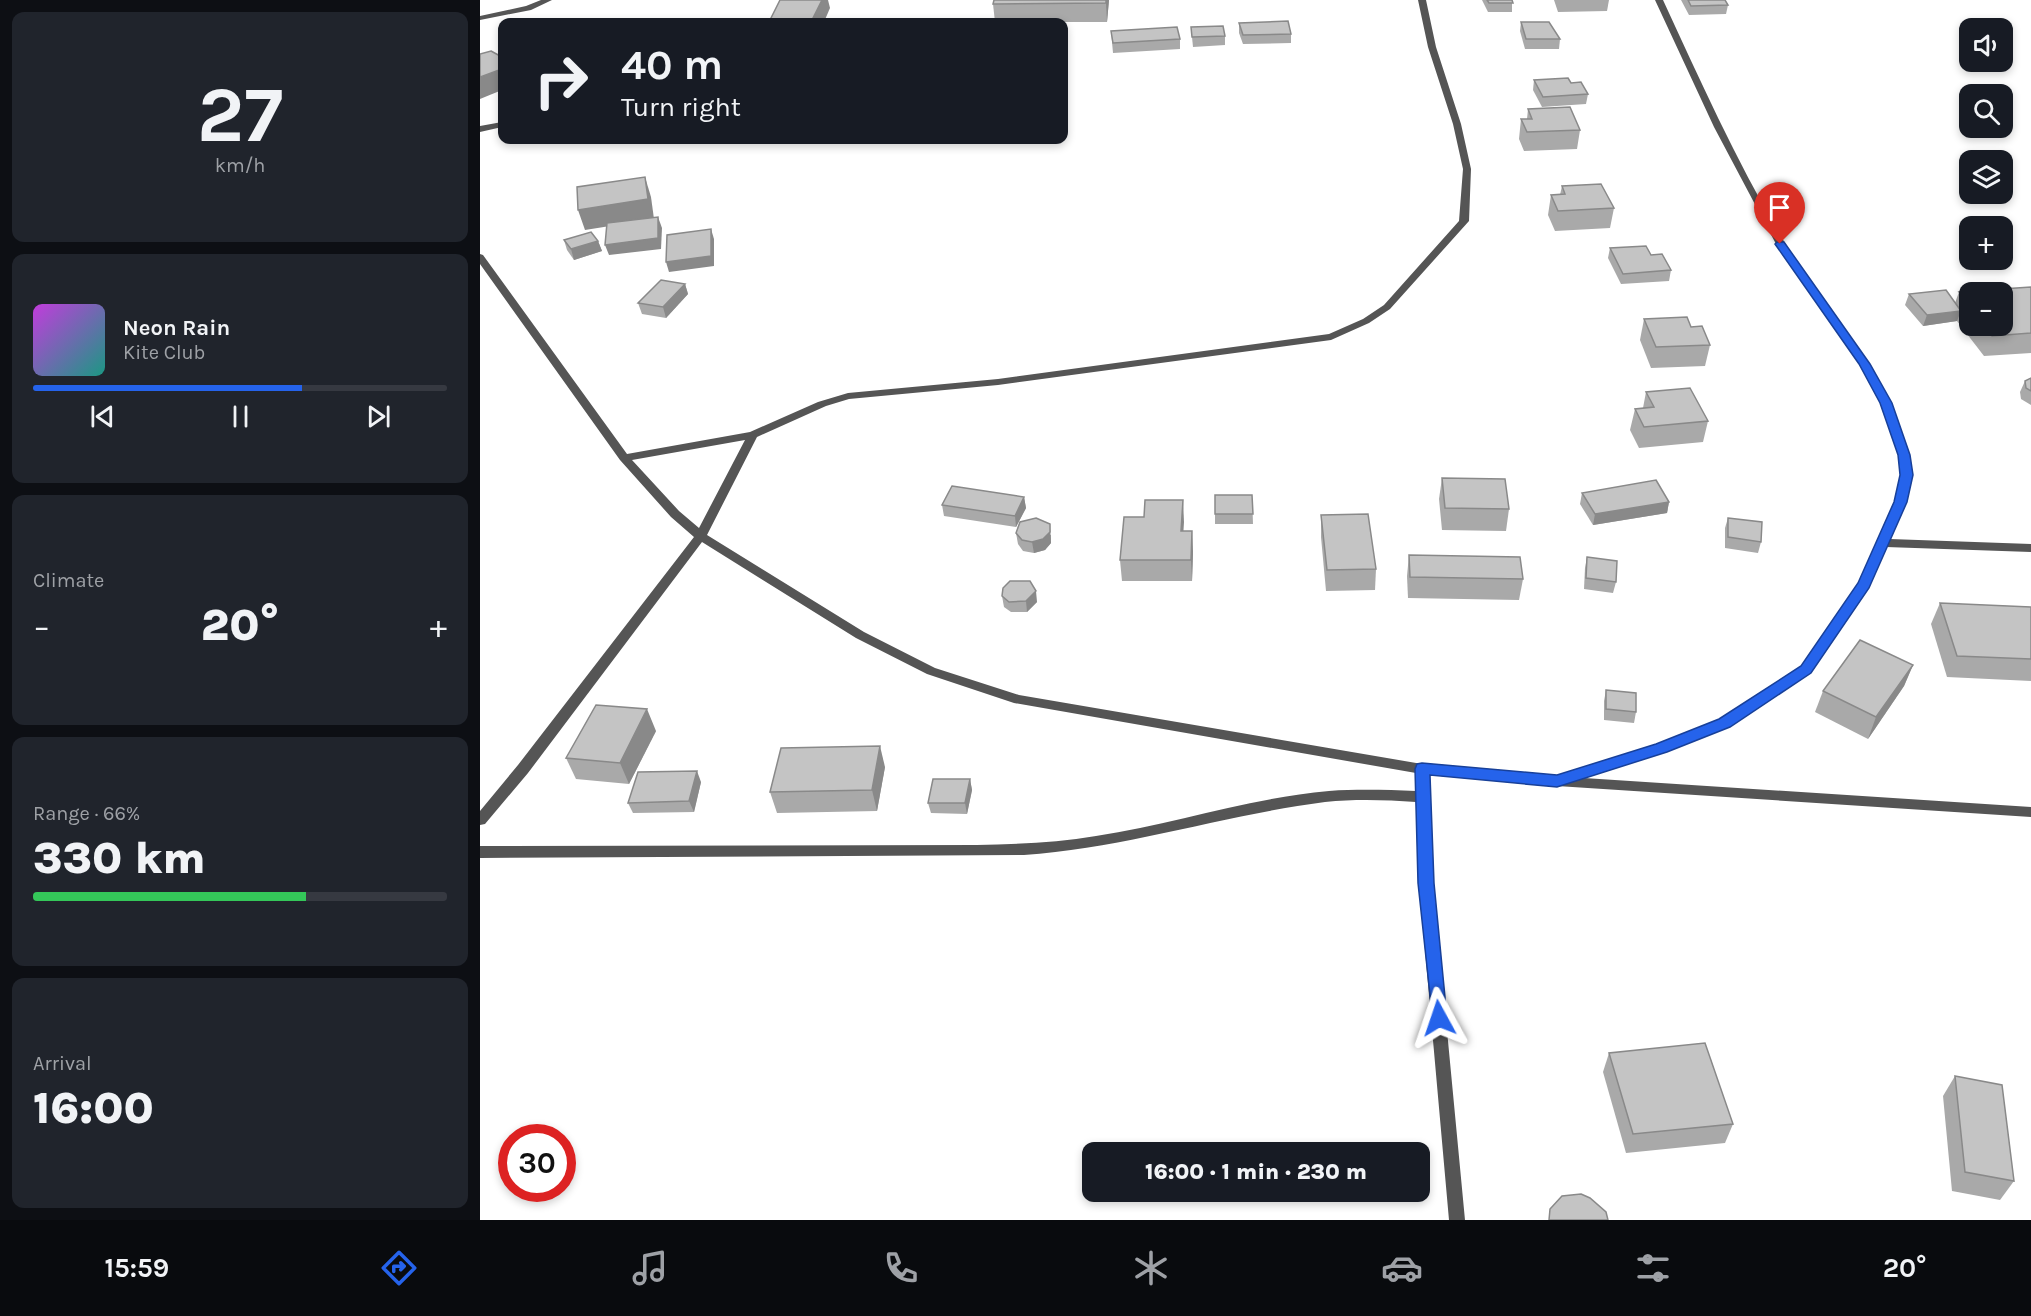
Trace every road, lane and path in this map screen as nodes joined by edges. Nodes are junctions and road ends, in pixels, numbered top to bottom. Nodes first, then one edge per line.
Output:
1 (548, 0) edge
2 (1422, 0) edge
3 (1659, 0) edge
4 (480, 18) edge
5 (498, 126) edge
6 (480, 129) edge
7 (480, 257) edge
8 (753, 435) junction
9 (624, 458) junction
10 (701, 536) junction
11 (1882, 543) junction
12 (2031, 548) edge
13 (1422, 769) junction
14 (1557, 781) junction
15 (1422, 797) junction
16 (2031, 812) edge
17 (480, 820) edge
18 (480, 852) edge
19 (1457, 1220) edge

1 - 4 street
2 - 8 street
3 - 11 street
5 - 6 street
7 - 9 street
8 - 9 street
8 - 10 street
9 - 10 street
10 - 13 street
10 - 17 street
11 - 12 street
11 - 14 street
13 - 14 street
13 - 15 street
14 - 16 street
15 - 18 street
15 - 19 street

